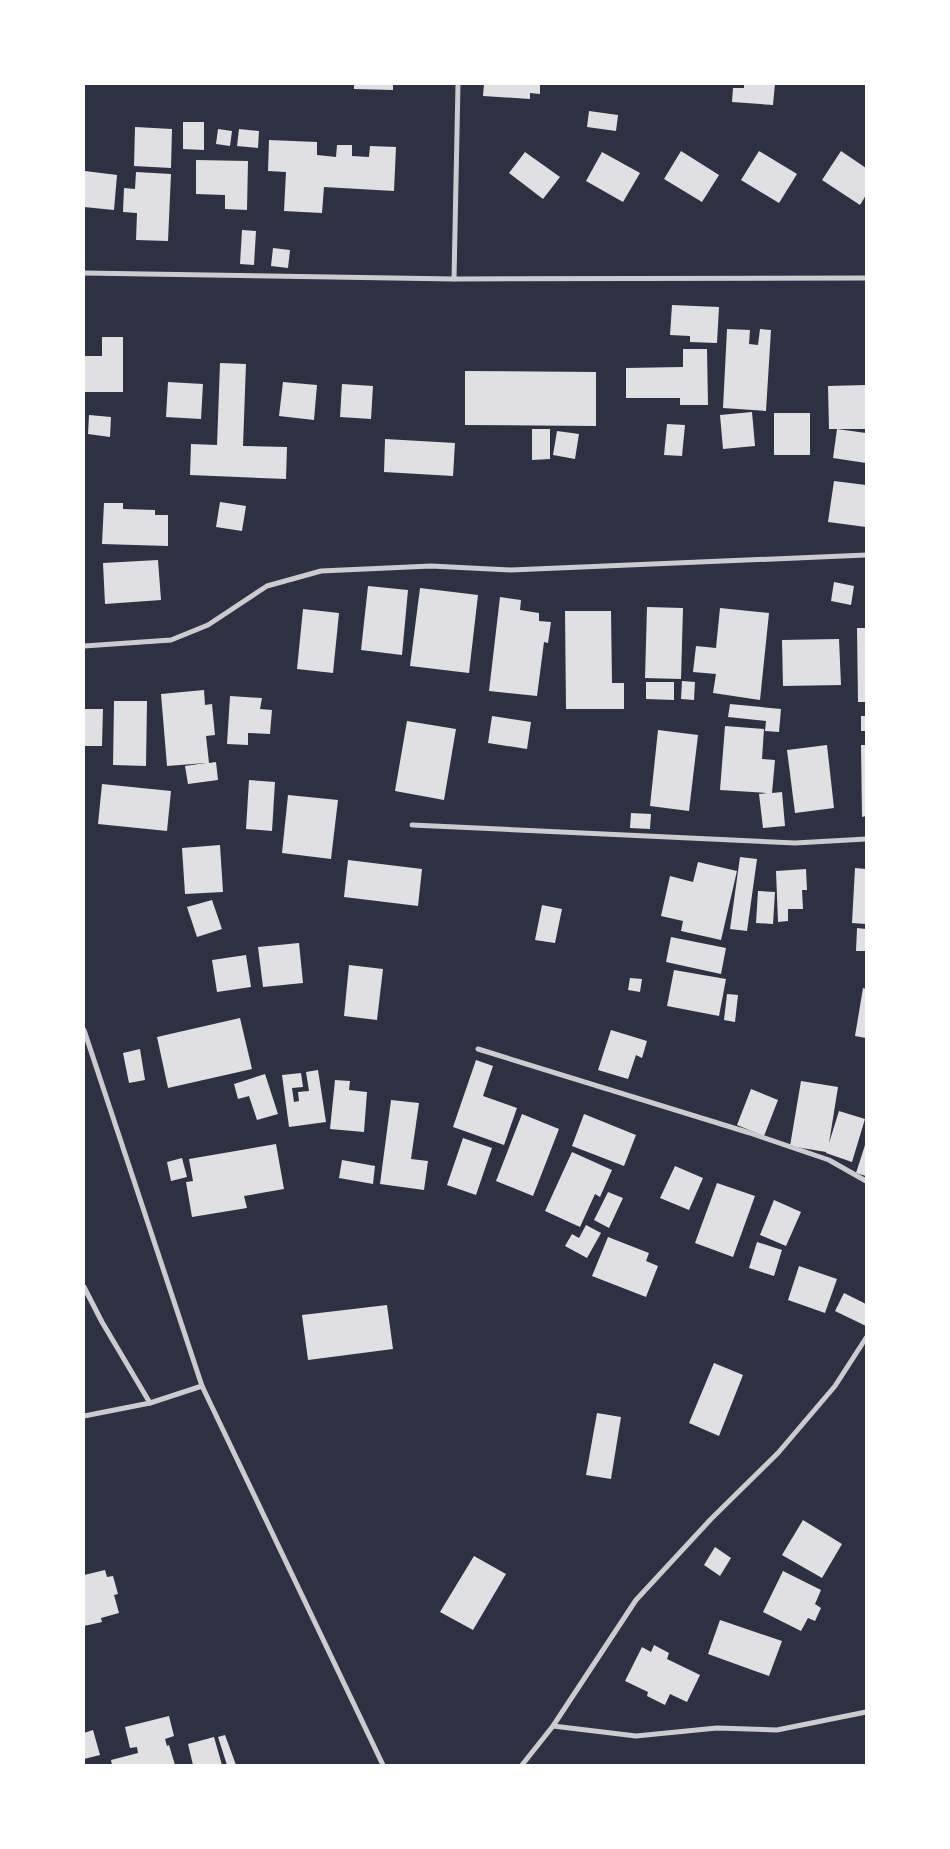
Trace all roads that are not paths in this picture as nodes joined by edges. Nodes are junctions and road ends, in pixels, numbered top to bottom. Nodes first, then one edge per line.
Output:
1 (458, 84) edge
2 (84, 274) edge
3 (866, 278) edge
4 (454, 279) junction
5 (866, 554) edge
6 (84, 646) edge
7 (412, 825) dead end
8 (866, 839) edge
9 (84, 1030) edge
10 (478, 1049) dead end
11 (866, 1180) edge
12 (84, 1287) edge
13 (866, 1338) edge
14 (202, 1386) junction
15 (150, 1402) junction
16 (84, 1416) edge
17 (866, 1712) edge
18 (553, 1726) junction
19 (383, 1765) edge
20 (522, 1765) edge

1 - 4 street
2 - 4 street
3 - 4 street
5 - 6 street
7 - 8 street
9 - 14 street
10 - 11 street
12 - 15 street
13 - 18 street
14 - 15 street
14 - 19 street
15 - 16 street
17 - 18 street
18 - 20 street

